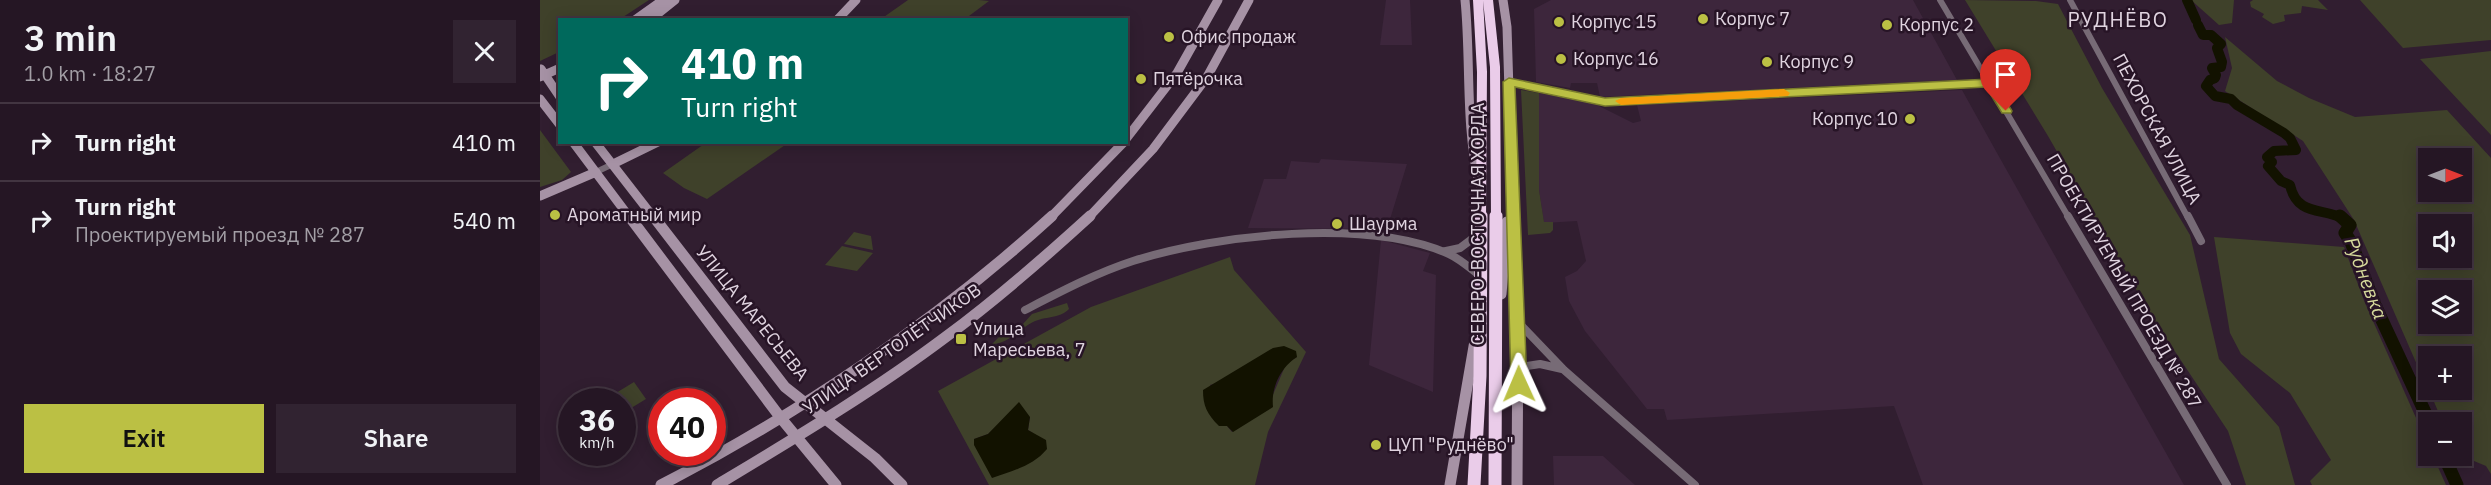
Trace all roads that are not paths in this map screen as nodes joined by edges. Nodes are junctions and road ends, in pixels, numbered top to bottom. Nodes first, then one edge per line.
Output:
1 (663, 0) edge
2 (675, 0) edge
3 (856, 0) edge
4 (1218, 0) edge
5 (1249, 0) edge
6 (1465, 0) edge
7 (1478, 0) edge
8 (1488, 0) edge
9 (1503, 0) edge
10 (1940, 0) edge
11 (2070, 0) edge
12 (638, 18) edge
13 (652, 18) edge
14 (839, 18) edge
15 (558, 61) edge
16 (558, 68) edge
17 (541, 72) edge
18 (1509, 82) junction
19 (1990, 83) junction
20 (558, 94) edge
21 (540, 99) edge
22 (558, 122) edge
23 (1128, 137) edge
24 (575, 144) edge
25 (597, 144) edge
26 (654, 144) edge
27 (1122, 144) edge
28 (613, 165) junction
29 (596, 172) junction
30 (1511, 189) junction
31 (1481, 191) junction
32 (540, 196) edge
33 (1481, 231) junction
34 (2201, 241) dead end
35 (1440, 251) junction
36 (1480, 276) junction
37 (1480, 302) junction
38 (1025, 310) dead end
39 (1518, 322) junction
40 (1496, 335) junction
41 (1564, 370) junction
42 (1519, 384) junction
43 (802, 403) junction
44 (780, 417) junction
45 (823, 419) junction
46 (797, 436) junction
47 (663, 485) edge
48 (677, 485) edge
49 (717, 485) edge
50 (836, 485) edge
51 (902, 485) edge
52 (1450, 485) edge
53 (1474, 485) edge
54 (1495, 485) edge
55 (1517, 485) edge
56 (1695, 485) edge
57 (2227, 485) edge

1 - 12 street
2 - 13 street
3 - 14 street
4 - 23 street, УЛИЦА ВЕРТОЛЁТЧИКОВ
5 - 45 street, УЛИЦА ВЕРТОЛЁТЧИКОВ
6 - 31 street
7 - 31 highway, СЕВЕРО-ВОСТОЧНАЯ ХОРДА
8 - 40 highway, СЕВЕРО-ВОСТОЧНАЯ ХОРДА
9 - 18 street
10 - 19 street, ПРОЕКТИРУЕМЫЙ ПРОЕЗД № 287
11 - 34 street, ПЕХОРСКАЯ УЛИЦА
15 - 17 street
16 - 17 street
17 - 20 street
18 - 19 street
18 - 30 street
19 - 57 street, ПРОЕКТИРУЕМЫЙ ПРОЕЗД № 287
21 - 22 street
24 - 29 street, УЛИЦА МАРЕСЬЕВА
25 - 28 street, УЛИЦА МАРЕСЬЕВА
26 - 28 street
27 - 43 street, УЛИЦА ВЕРТОЛЁТЧИКОВ
28 - 29 street
28 - 43 street, УЛИЦА МАРЕСЬЕВА
29 - 32 street
29 - 44 street, УЛИЦА МАРЕСЬЕВА
30 - 39 street
30 - 40 street
31 - 33 highway, СЕВЕРО-ВОСТОЧНАЯ ХОРДА
33 - 35 street
33 - 36 highway, СЕВЕРО-ВОСТОЧНАЯ ХОРДА
35 - 36 street
35 - 38 street
36 - 37 highway, СЕВЕРО-ВОСТОЧНАЯ ХОРДА
37 - 52 street
37 - 53 highway, СЕВЕРО-ВОСТОЧНАЯ ХОРДА
39 - 41 street
39 - 42 street
40 - 54 highway, СЕВЕРО-ВОСТОЧНАЯ ХОРДА
41 - 42 street
41 - 56 street
42 - 55 street
43 - 44 street, УЛИЦА ВЕРТОЛЁТЧИКОВ
43 - 45 street, УЛИЦА МАРЕСЬЕВА
44 - 46 street, УЛИЦА МАРЕСЬЕВА
44 - 47 street, УЛИЦА ВЕРТОЛЁТЧИКОВ
45 - 46 street, УЛИЦА ВЕРТОЛЁТЧИКОВ
45 - 51 street, УЛИЦА МАРЕСЬЕВА
46 - 49 street, УЛИЦА ВЕРТОЛЁТЧИКОВ
46 - 50 street
47 - 48 street

